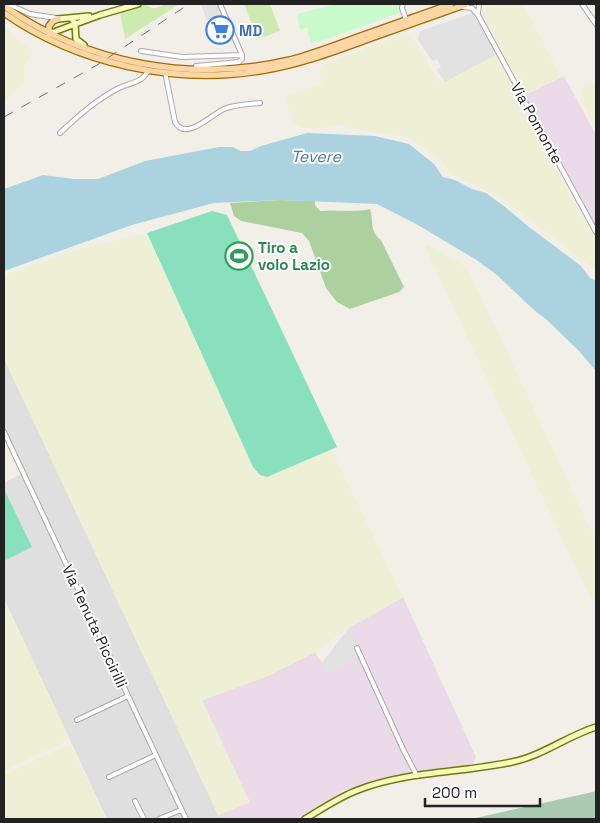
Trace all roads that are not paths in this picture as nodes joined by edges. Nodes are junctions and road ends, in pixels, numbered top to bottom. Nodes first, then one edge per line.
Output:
1 (8, 4) edge
2 (138, 4) edge
3 (220, 4) edge
4 (403, 4) edge
5 (451, 4) edge
6 (467, 4) edge
7 (479, 4) edge
8 (582, 4) edge
9 (4, 6) edge
10 (460, 6) junction
11 (4, 13) edge
12 (478, 15) junction
13 (58, 18) junction
14 (406, 20) junction
15 (73, 21) junction
16 (596, 24) edge
17 (48, 36) junction
18 (95, 51) junction
19 (141, 51) dead end
20 (242, 55) junction
21 (189, 69) junction
22 (148, 70) junction
23 (165, 72) junction
24 (260, 103) dead end
25 (60, 133) dead end
26 (596, 232) edge
27 (4, 432) edge
28 (357, 648) dead end
29 (128, 696) junction
30 (77, 720) dead end
31 (596, 727) edge
32 (156, 755) junction
33 (417, 776) junction
34 (109, 777) dead end
35 (135, 801) dead end
36 (181, 810) junction
37 (144, 819) edge
38 (158, 819) edge
39 (186, 819) edge
40 (305, 819) edge

1 - 13 street
2 - 15 main road
3 - 20 street
4 - 14 street
5 - 14 main road
6 - 10 main road
7 - 12 street
8 - 16 street
9 - 17 main road
10 - 12 street
10 - 23 main road
11 - 17 main road
12 - 26 street, Via Pomonte
13 - 15 main road
13 - 17 main road
14 - 21 main road
15 - 17 main road
15 - 18 main road
17 - 18 main road
17 - 22 main road
18 - 21 main road
19 - 20 street
20 - 21 street
22 - 23 main road
22 - 25 street
23 - 24 street
27 - 29 street, Via Tenuta Piccirilli
28 - 33 street
29 - 30 street
29 - 32 street, Via Tenuta Piccirilli
31 - 33 main road
32 - 34 street
32 - 36 street, Via Tenuta Piccirilli
33 - 40 main road
35 - 37 street
36 - 38 street
36 - 39 street, Via Tenuta Piccirilli

